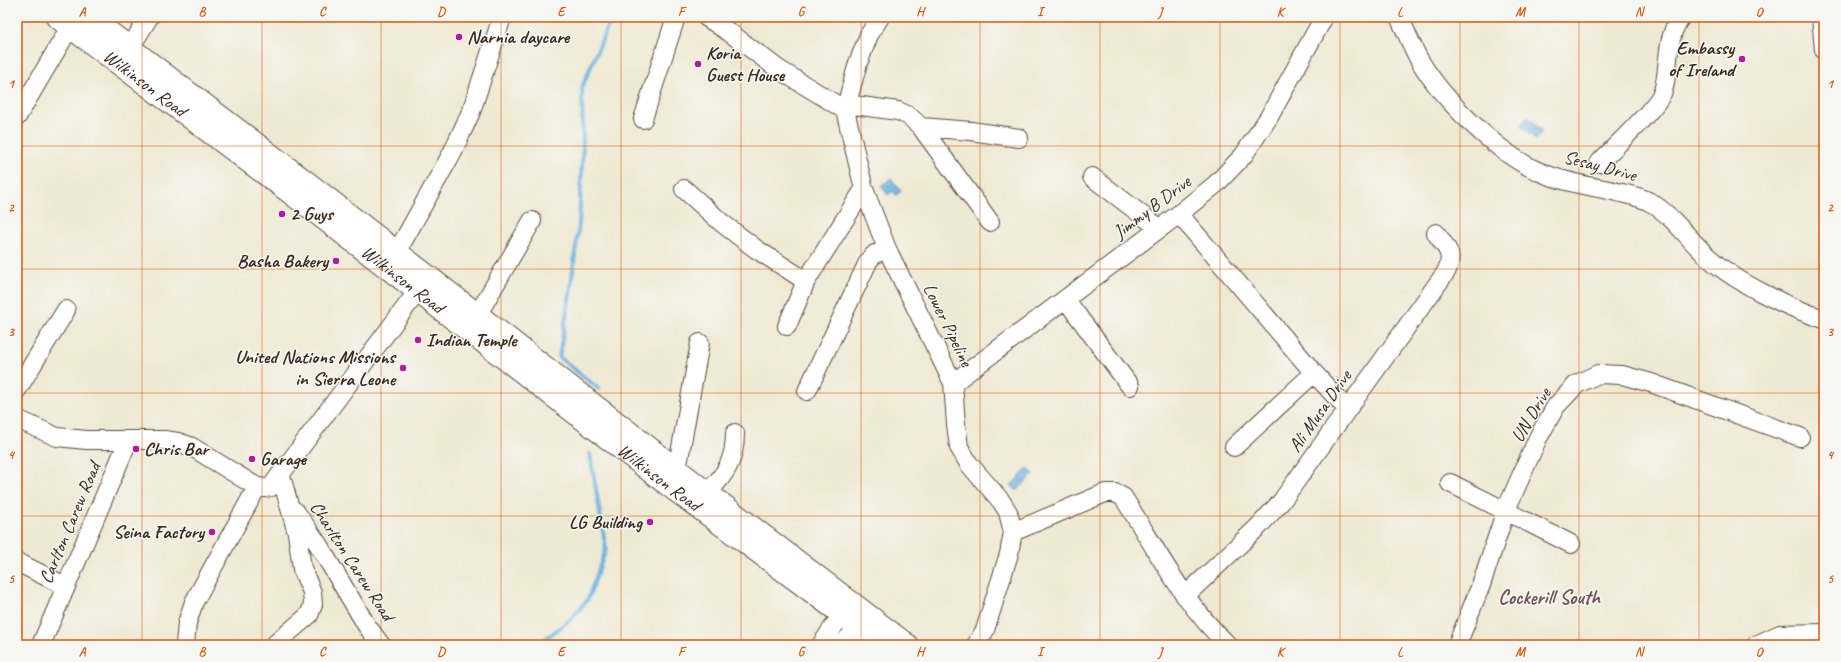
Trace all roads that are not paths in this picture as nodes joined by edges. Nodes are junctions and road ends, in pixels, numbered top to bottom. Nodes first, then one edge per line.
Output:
1 (149, 17) edge
2 (502, 17) edge
3 (676, 17) edge
4 (706, 17) edge
5 (880, 17) edge
6 (1324, 17) edge
7 (1681, 17) edge
8 (1821, 17) edge
9 (1399, 18) edge
10 (72, 20) edge
11 (1824, 50) edge
12 (125, 57) junction
13 (846, 107) junction
14 (17, 118) edge
15 (643, 119) dead end
16 (921, 127) junction
17 (1019, 138) dead end
18 (1599, 163) dead end
19 (1092, 176) dead end
20 (684, 189) dead end
21 (864, 189) junction
22 (1179, 214) junction
23 (532, 221) dead end
24 (990, 222) dead end
25 (1159, 228) junction
26 (1436, 233) dead end
27 (887, 249) junction
28 (397, 252) junction
29 (806, 281) junction
30 (423, 284) junction
31 (1066, 300) junction
32 (66, 310) dead end
33 (478, 314) junction
34 (1824, 320) edge
35 (787, 326) dead end
36 (700, 344) dead end
37 (1314, 374) junction
38 (953, 383) junction
39 (1130, 386) dead end
40 (17, 390) edge
41 (807, 391) dead end
42 (1347, 409) junction
43 (17, 419) edge
44 (735, 433) dead end
45 (1800, 437) dead end
46 (128, 441) junction
47 (1234, 447) dead end
48 (677, 470) junction
49 (280, 476) junction
50 (1450, 483) dead end
51 (261, 487) junction
52 (707, 493) junction
53 (288, 500) junction
54 (1506, 510) junction
55 (1013, 532) junction
56 (1571, 544) dead end
57 (17, 562) edge
58 (65, 586) junction
59 (1185, 596) junction
60 (850, 621) junction
61 (1824, 633) edge
62 (275, 644) edge
63 (41, 645) edge
64 (185, 645) edge
65 (381, 645) edge
66 (821, 645) edge
67 (842, 645) edge
68 (880, 645) edge
69 (907, 645) edge
70 (976, 645) edge
71 (1228, 645) edge
72 (1457, 645) edge
73 (1756, 645) edge

1 - 12 street
2 - 28 street
3 - 15 street
4 - 13 street
5 - 13 street, Lower Pipeline
6 - 22 street, Jimmy B Drive
7 - 18 street
8 - 11 street
9 - 34 street, Sesay Drive
10 - 12 main road, Wilkinson Road
10 - 14 street
12 - 28 main road, Wilkinson Road
12 - 30 main road, Wilkinson Road
13 - 16 street
13 - 21 street, Lower Pipeline
16 - 17 street
16 - 24 street
19 - 25 street
20 - 29 street
21 - 27 street, Lower Pipeline
21 - 29 street
22 - 25 street, Jimmy B Drive
22 - 37 street
23 - 33 street
25 - 31 street, Jimmy B Drive
26 - 42 street, Ali Musa Drive
27 - 38 street, Lower Pipeline
27 - 41 street
28 - 30 main road, Wilkinson Road
29 - 35 street
30 - 33 main road, Wilkinson Road
30 - 49 street
30 - 60 main road, Wilkinson Road
31 - 38 street, Jimmy B Drive
31 - 39 street
32 - 40 street
33 - 48 main road, Wilkinson Road
36 - 48 street
37 - 42 street
37 - 47 street
38 - 55 street, Lower Pipeline
42 - 59 street, Ali Musa Drive
43 - 46 street
44 - 52 street
45 - 54 street, UN Drive
46 - 51 street
46 - 58 street, Carlton Carew Road
48 - 52 main road, Wilkinson Road
49 - 51 street
49 - 53 street
50 - 54 street
51 - 64 street
52 - 69 main road, Wilkinson Road
53 - 62 street
53 - 65 street, Charlton Carew Road
54 - 56 street
54 - 72 street, UN Drive
55 - 59 street
55 - 70 street, Lower Pipeline
57 - 58 street
58 - 63 street, Carlton Carew Road
59 - 71 street
60 - 66 street
60 - 67 street
60 - 68 main road, Wilkinson Road
61 - 73 street

